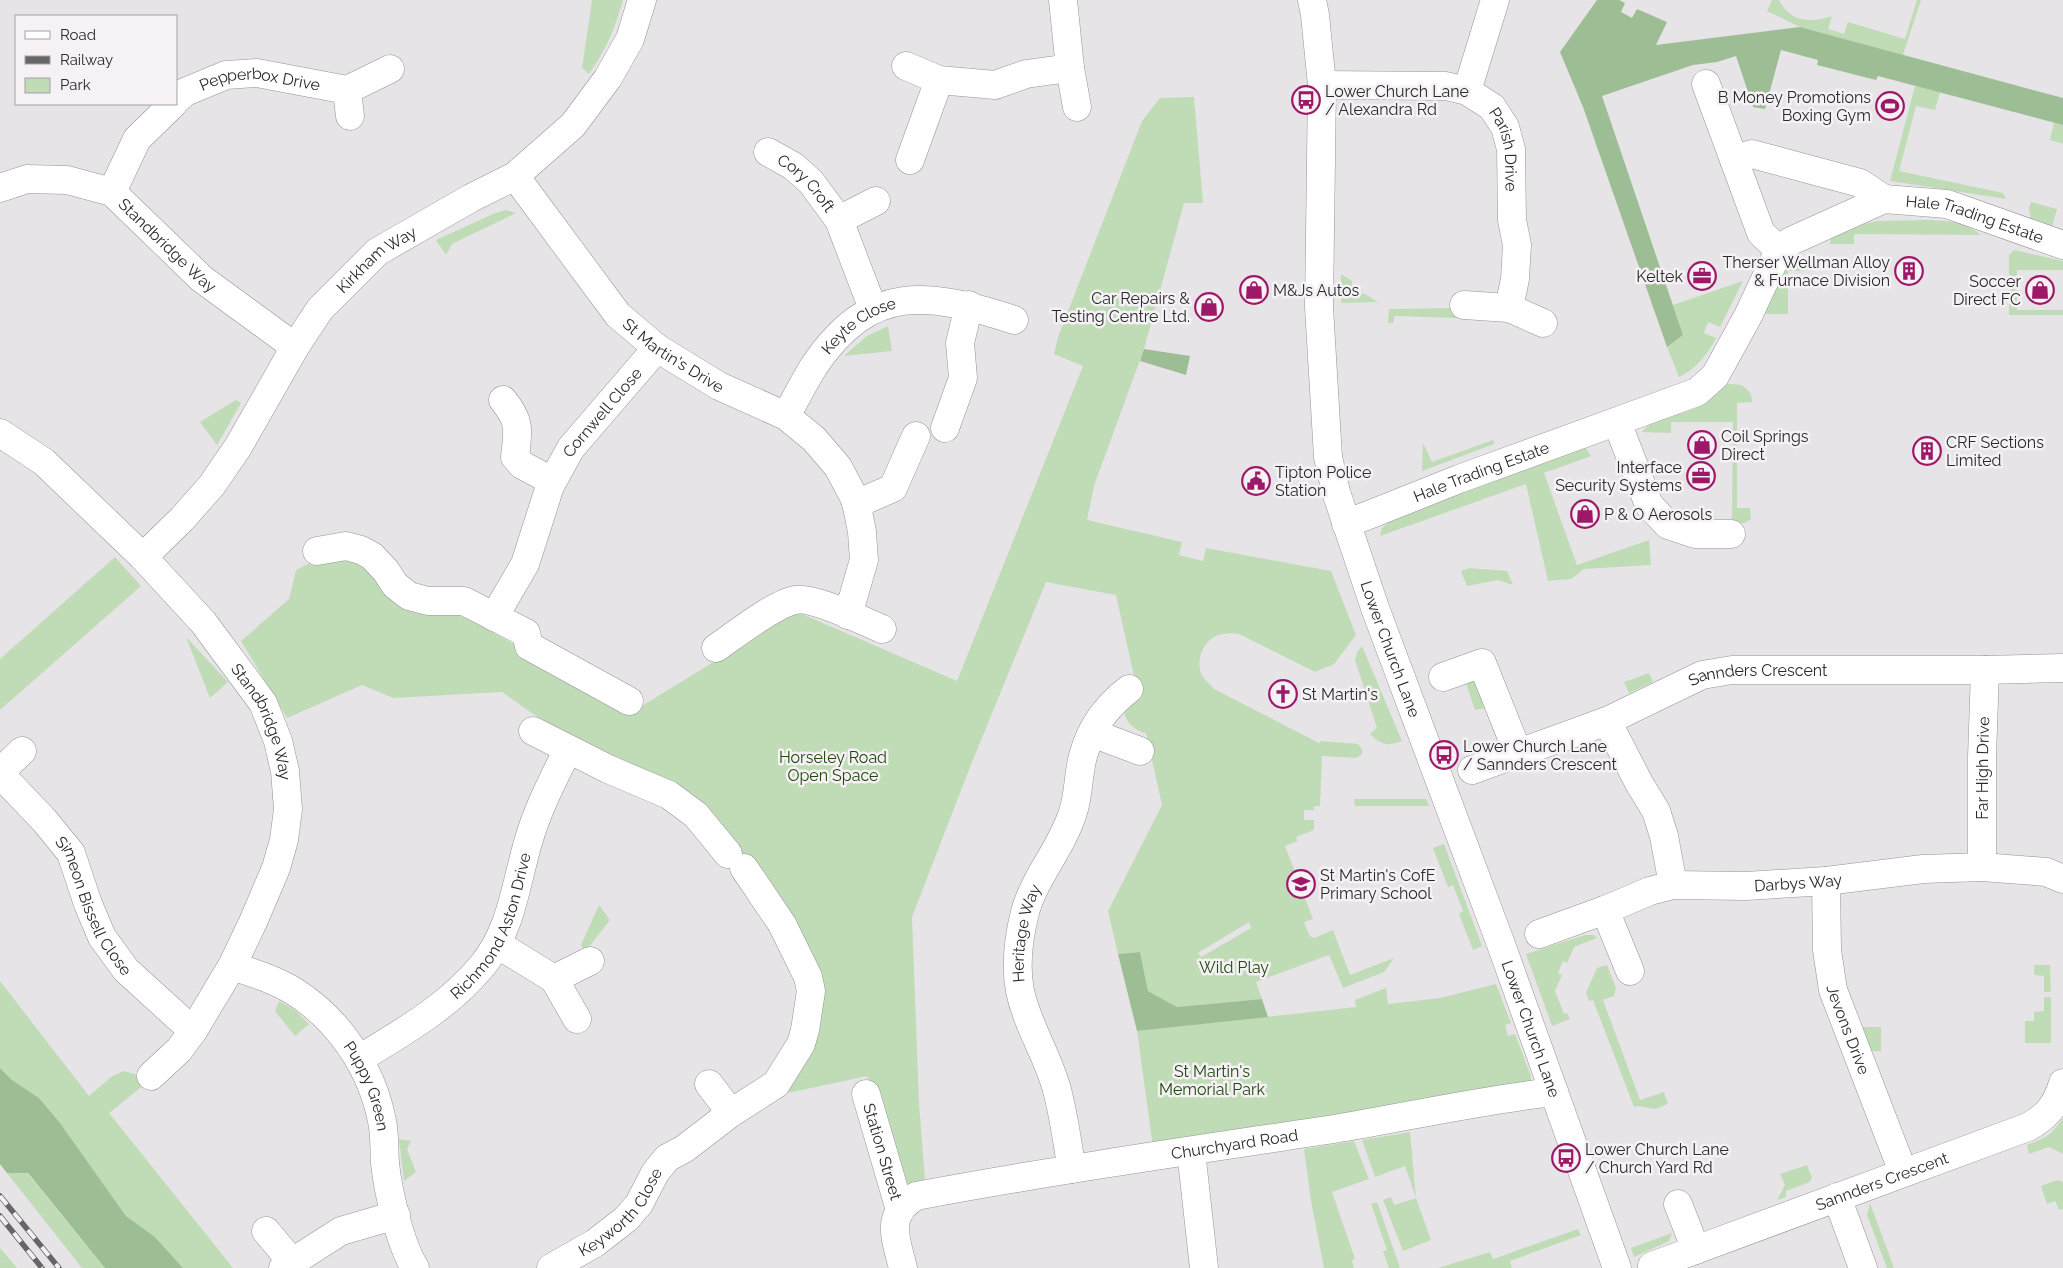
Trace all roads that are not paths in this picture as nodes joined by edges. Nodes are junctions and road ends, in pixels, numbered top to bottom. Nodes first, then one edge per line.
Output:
1 (642, 0) edge
2 (1063, 0) edge
3 (1312, 0) edge
4 (1495, 0) edge
5 (906, 66) dead end
6 (1070, 68) junction
7 (390, 69) dead end
8 (939, 80) junction
9 (1706, 84) dead end
10 (1322, 85) junction
11 (347, 90) junction
12 (1467, 91) junction
13 (178, 98) edge
14 (172, 105) edge
15 (1077, 106) dead end
16 (350, 116) dead end
17 (768, 152) dead end
18 (1734, 159) junction
19 (910, 160) dead end
20 (515, 176) junction
21 (0, 188) edge
22 (112, 192) junction
23 (1884, 199) junction
24 (876, 202) dead end
25 (840, 220) junction
26 (2063, 246) edge
27 (1779, 250) junction
28 (969, 305) junction
29 (1464, 305) dead end
30 (1509, 308) junction
31 (873, 309) junction
32 (1014, 320) dead end
33 (1543, 323) dead end
34 (295, 347) junction
35 (657, 348) junction
36 (503, 400) dead end
37 (786, 416) junction
38 (1617, 422) junction
39 (945, 428) dead end
40 (0, 433) edge
41 (916, 436) dead end
42 (552, 481) junction
43 (856, 504) junction
44 (1346, 524) junction
45 (1731, 534) dead end
46 (317, 551) dead end
47 (142, 557) junction
48 (848, 615) junction
49 (494, 617) junction
50 (882, 629) dead end
51 (716, 648) dead end
52 (2063, 668) edge
53 (1986, 670) junction
54 (1443, 677) dead end
55 (1129, 689) dead end
56 (629, 701) dead end
57 (1606, 721) junction
58 (532, 731) dead end
59 (1092, 733) junction
60 (568, 749) junction
61 (22, 751) dead end
62 (1140, 751) dead end
63 (1518, 753) junction
64 (1472, 770) dead end
65 (0, 773) edge
66 (1982, 867) junction
67 (2063, 879) edge
68 (1826, 881) junction
69 (1673, 885) junction
70 (1605, 910) junction
71 (1539, 934) dead end
72 (497, 944) junction
73 (590, 961) dead end
74 (232, 966) junction
75 (1630, 971) dead end
76 (554, 979) junction
77 (577, 1019) dead end
78 (193, 1031) junction
79 (359, 1059) junction
80 (152, 1076) dead end
81 (709, 1084) dead end
82 (1554, 1092) junction
83 (866, 1094) dead end
84 (2061, 1096) edge
85 (731, 1113) junction
86 (1191, 1151) junction
87 (1072, 1169) junction
88 (1903, 1172) junction
89 (1837, 1197) junction
90 (908, 1203) junction
91 (1678, 1204) dead end
92 (396, 1215) junction
93 (266, 1231) dead end
94 (1696, 1250) junction
95 (287, 1265) edge
96 (1652, 1266) dead end
97 (415, 1268) edge
98 (551, 1268) edge
99 (903, 1268) edge
100 (1204, 1268) edge
101 (1617, 1268) edge
102 (1863, 1268) edge

1 - 20 street, Kirkham Way
2 - 6 street
3 - 10 street, Lower Church Lane
4 - 12 street
5 - 8 street
6 - 8 street
6 - 15 street
7 - 11 street
8 - 19 street
9 - 18 street
10 - 12 street, Parish Drive
10 - 44 street, Lower Church Lane
11 - 13 street, Pepperbox Drive
11 - 16 street
12 - 30 street, Parish Drive
14 - 22 street
17 - 25 street, Cory Croft
18 - 23 street, Hale Trading Estate
18 - 27 street
20 - 34 street, Kirkham Way
20 - 35 street, St Martin's Drive
21 - 22 street, Standbridge Way
22 - 34 street, Standbridge Way
23 - 26 street, Hale Trading Estate
23 - 27 street, Hale Trading Estate
24 - 25 street, Cory Croft
25 - 31 street, Cory Croft
27 - 38 street, Hale Trading Estate
28 - 31 street, Keyte Close
28 - 32 street, Keyte Close
28 - 39 street
29 - 30 street
30 - 33 street
31 - 37 street, Keyte Close
34 - 47 street, Kirkham Way
35 - 37 street, St Martin's Drive
35 - 42 street, Cornwell Close
36 - 42 street
37 - 43 street, St Martin's Drive
38 - 44 street, Hale Trading Estate
38 - 45 street
40 - 47 street, Standbridge Way
41 - 43 street
42 - 49 street, Cornwell Close
43 - 48 street, St Martin's Drive
44 - 82 street, Lower Church Lane
46 - 49 street
47 - 74 street, Standbridge Way
48 - 50 street
48 - 51 street
49 - 56 street
52 - 53 street, Sannders Crescent
53 - 57 street, Sannders Crescent
53 - 66 street, Far High Drive
54 - 63 street
55 - 59 street, Heritage Way
57 - 63 street, Sannders Crescent
57 - 69 street
58 - 60 street
59 - 62 street
59 - 87 street, Heritage Way
60 - 72 street, Richmond Aston Drive
60 - 85 street, Keyworth Close
61 - 65 street
63 - 64 street, Sannders Crescent
65 - 78 street, Simeon Bissell Close
66 - 67 street, Darbys Way
66 - 68 street, Darbys Way
68 - 69 street, Darbys Way
68 - 88 street, Jevons Drive
69 - 70 street, Darbys Way
70 - 71 street, Darbys Way
70 - 75 street
72 - 76 street
72 - 79 street, Richmond Aston Drive
73 - 76 street
74 - 78 street, Standbridge Way
74 - 79 street, Puppy Green
76 - 77 street
78 - 80 street, Standbridge Way
79 - 92 street, Puppy Green
81 - 85 street
82 - 86 street, Churchyard Road
82 - 101 street, Lower Church Lane
83 - 90 street, Station Street
84 - 88 street, Sannders Crescent
85 - 98 street, Keyworth Close
86 - 87 street, Churchyard Road
86 - 100 street
87 - 90 street, Churchyard Road
88 - 89 street, Sannders Crescent
89 - 94 street, Sannders Crescent
89 - 102 street
90 - 99 street, Station Street
91 - 94 street
92 - 95 street
92 - 97 street, Puppy Green
93 - 95 street
94 - 96 street, Sannders Crescent

